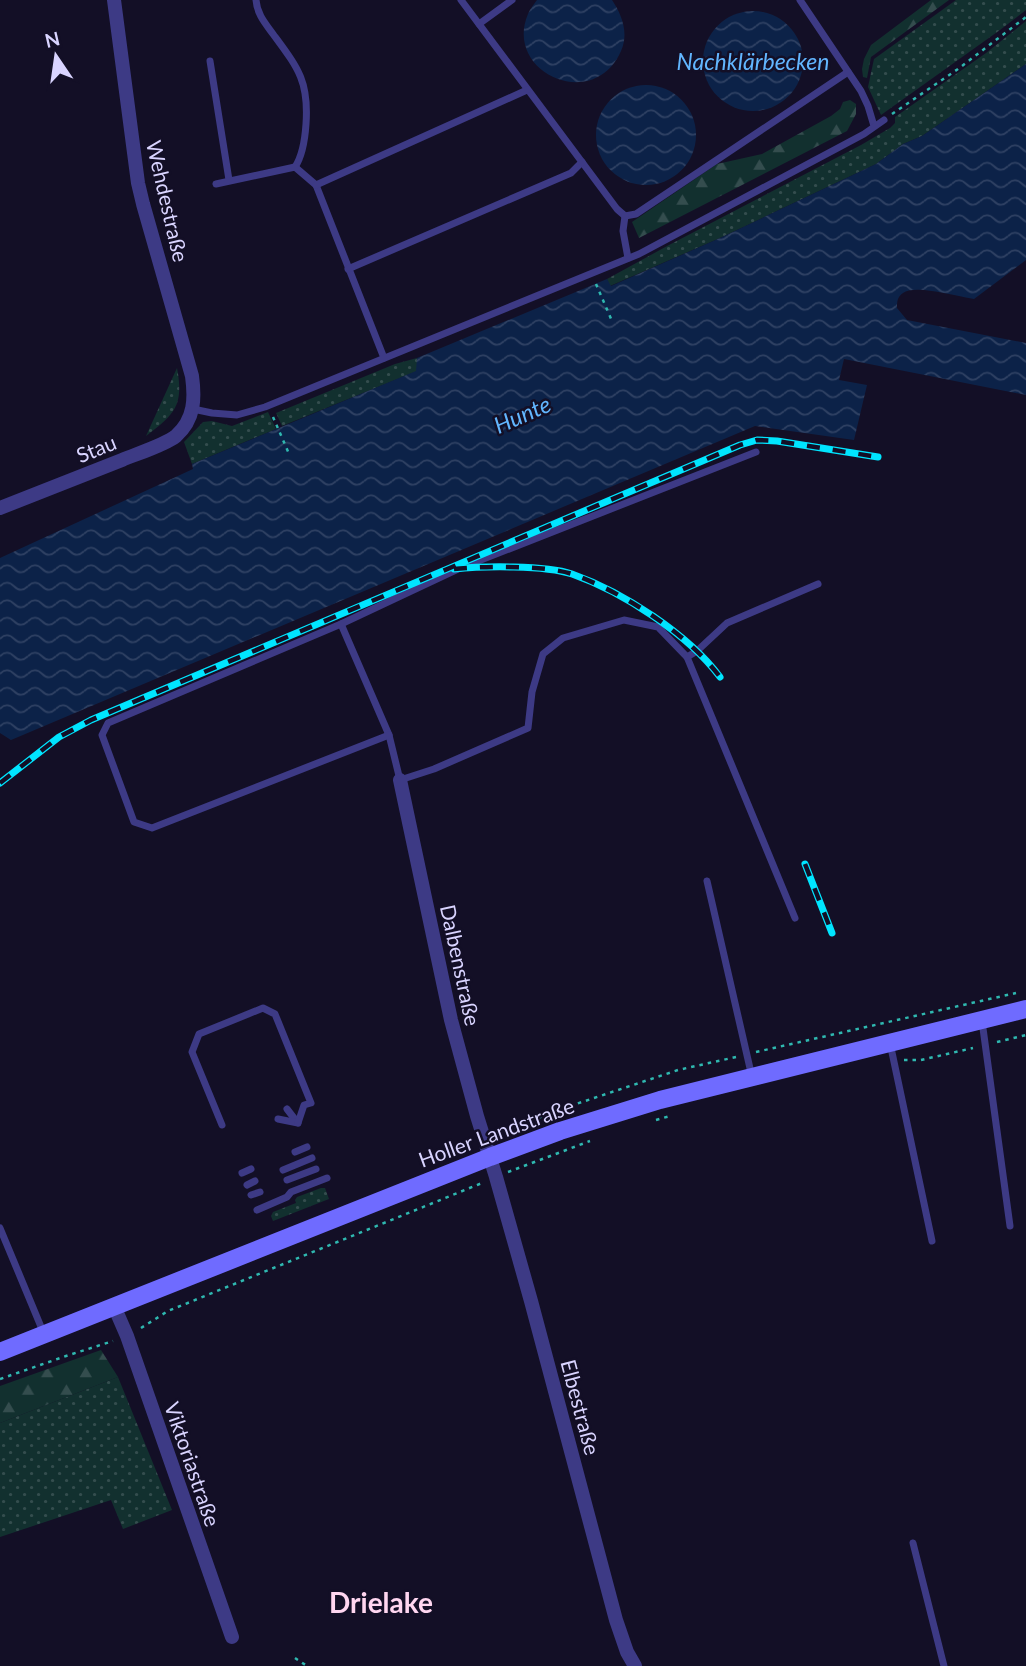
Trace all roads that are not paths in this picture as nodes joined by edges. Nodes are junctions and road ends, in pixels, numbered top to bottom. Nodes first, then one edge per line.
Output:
1 (114, 0) edge
2 (256, 0) edge
3 (461, 0) edge
4 (512, 0) edge
5 (800, 0) edge
6 (479, 24) junction
7 (210, 61) dead end
8 (848, 72) junction
9 (527, 90) junction
10 (884, 120) road end
11 (874, 126) junction
12 (582, 163) junction
13 (295, 167) junction
14 (229, 180) junction
15 (216, 184) dead end
16 (316, 184) junction
17 (625, 216) junction
18 (628, 258) junction
19 (348, 269) junction
20 (384, 358) junction
21 (193, 409) junction
22 (756, 452) dead end
23 (0, 508) edge
24 (818, 584) dead end
25 (341, 624) junction
26 (687, 657) junction
27 (389, 735) junction
28 (400, 780) junction
29 (707, 881) dead end
30 (796, 918) dead end
31 (1026, 1009) edge
32 (982, 1020) junction
33 (890, 1042) junction
34 (752, 1077) junction
35 (298, 1104) dead end
36 (287, 1109) dead end
37 (278, 1119) dead end
38 (298, 1123) junction
39 (222, 1125) dead end
40 (307, 1147) dead end
41 (295, 1152) dead end
42 (490, 1157) junction
43 (312, 1158) dead end
44 (251, 1169) dead end
45 (316, 1169) dead end
46 (283, 1170) dead end
47 (242, 1173) dead end
48 (327, 1178) dead end
49 (287, 1180) dead end
50 (255, 1181) dead end
51 (247, 1185) dead end
52 (260, 1192) dead end
53 (251, 1195) dead end
54 (257, 1210) dead end
55 (1010, 1226) dead end
56 (0, 1228) edge
57 (932, 1241) dead end
58 (114, 1306) junction
59 (45, 1334) junction
60 (0, 1352) edge
61 (913, 1543) dead end
62 (232, 1637) dead end
63 (635, 1666) edge
64 (944, 1666) edge

1 - 21 street, Wehdestraße
2 - 13 lane
3 - 6 lane
4 - 6 lane
5 - 8 lane
6 - 9 lane
7 - 14 lane
8 - 11 lane
8 - 17 lane
9 - 12 lane
9 - 16 lane
10 - 11 lane
11 - 18 lane
12 - 17 lane
12 - 19 lane
13 - 14 lane
13 - 16 lane
14 - 15 lane
16 - 19 lane
17 - 18 lane
18 - 20 lane
19 - 20 lane
20 - 21 lane
21 - 23 street, Stau
22 - 25 lane
24 - 26 lane
25 - 27 lane
25 - 27 lane
26 - 28 lane
26 - 30 lane
27 - 28 lane
28 - 42 street, Dalbenstraße
29 - 34 lane
31 - 32 main road, Holler Landstraße
32 - 33 main road, Holler Landstraße
32 - 55 lane
33 - 34 main road, Holler Landstraße
33 - 57 lane
34 - 42 main road, Holler Landstraße
35 - 38 lane
36 - 38 lane
37 - 38 lane
38 - 39 lane
40 - 41 lane
42 - 58 main road, Holler Landstraße
42 - 63 street, Elbestraße
43 - 46 lane
44 - 47 lane
45 - 49 lane
48 - 54 lane
50 - 51 lane
52 - 53 lane
56 - 59 lane
58 - 59 main road, Holler Landstraße
58 - 62 street, Viktoriastraße
59 - 60 main road, Holler Landstraße
61 - 64 lane

